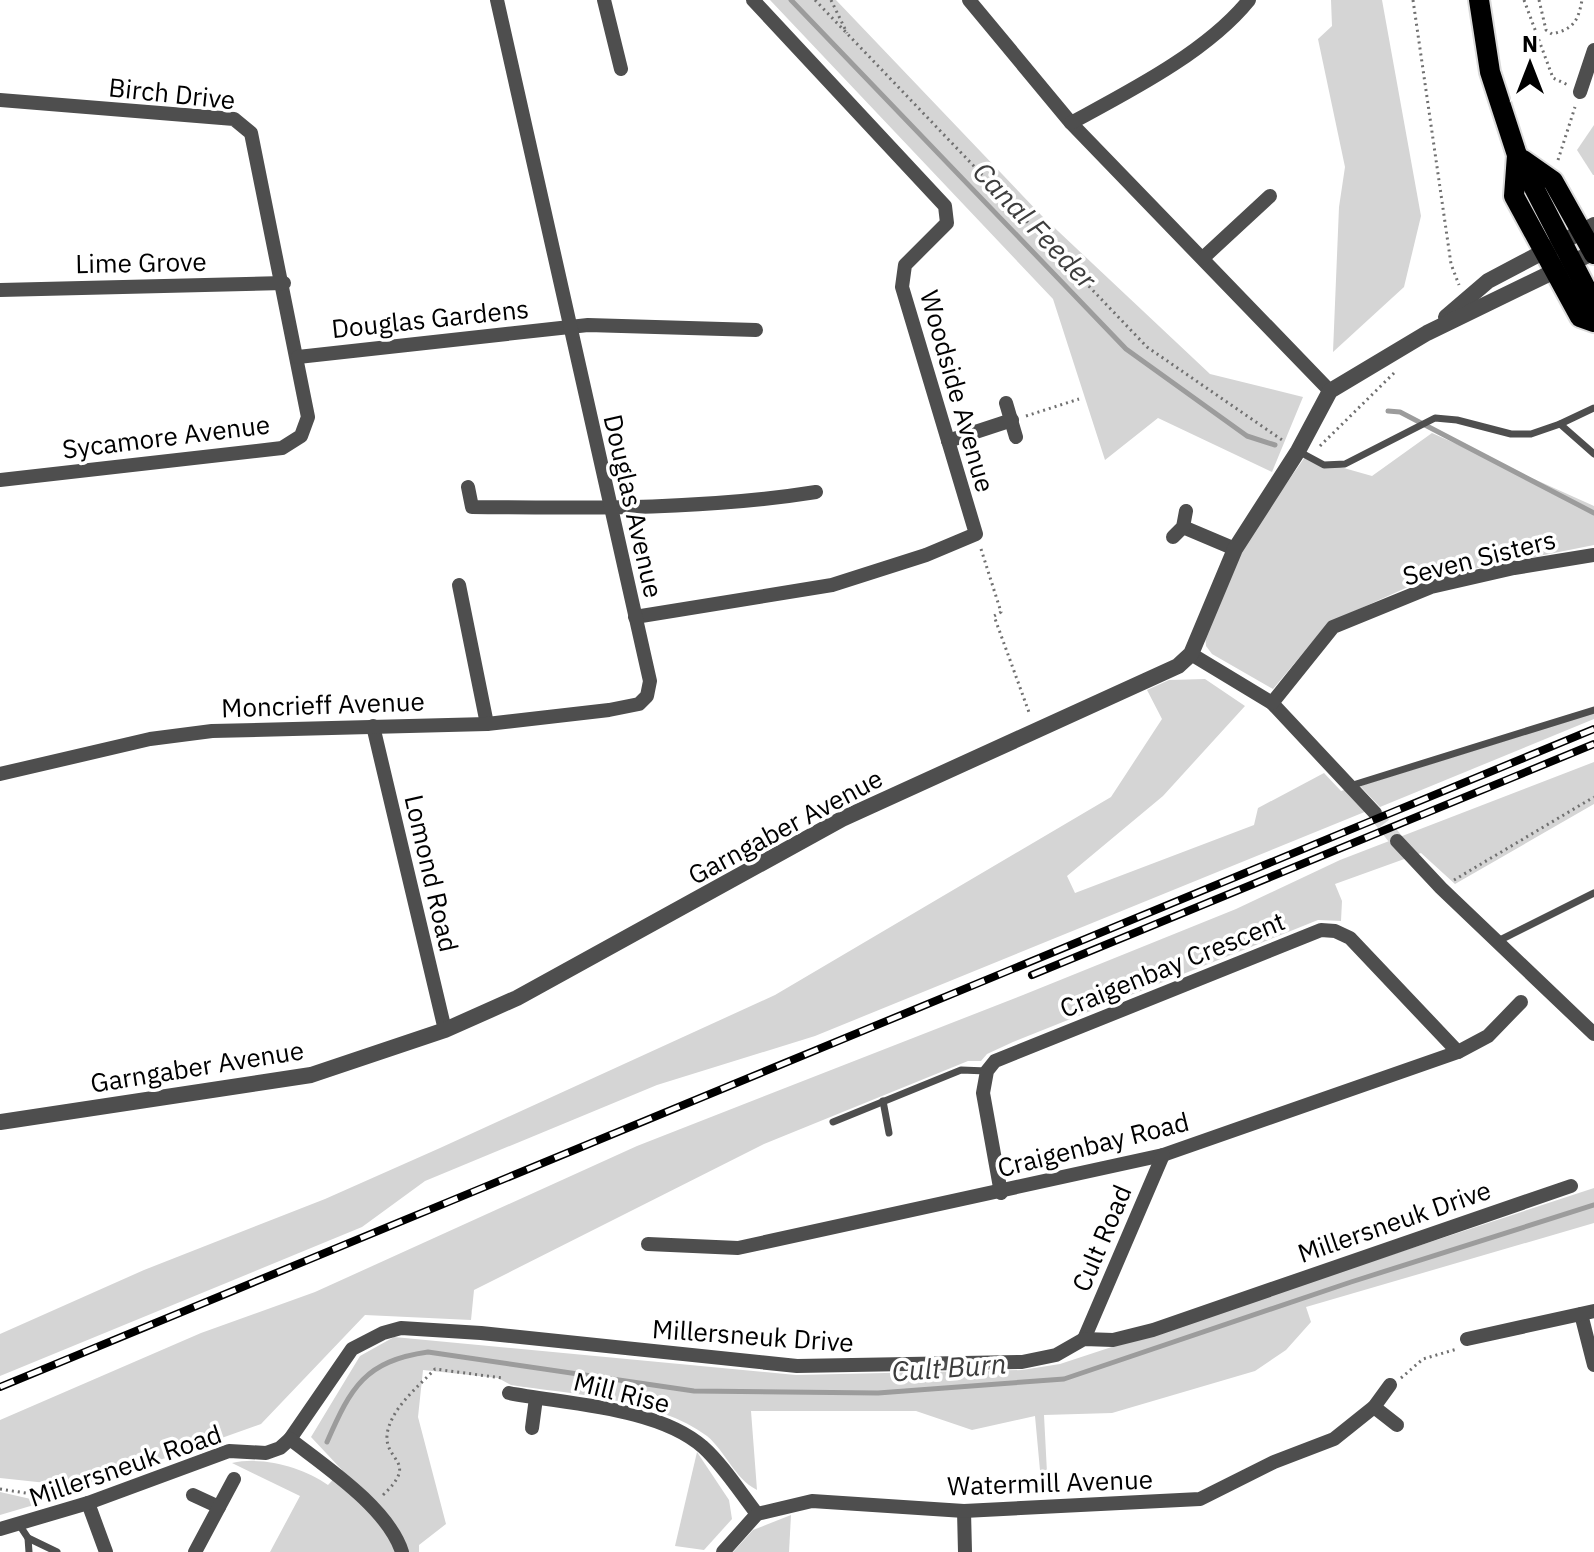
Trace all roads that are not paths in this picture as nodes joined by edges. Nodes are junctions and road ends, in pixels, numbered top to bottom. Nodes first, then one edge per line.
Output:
1 (497, 0) edge
2 (604, 0) edge
3 (753, 0) edge
4 (1249, 0) edge
5 (1479, 0) edge
6 (977, 3) edge
7 (1594, 50) edge
8 (621, 69) dead end
9 (1580, 92) road end
10 (0, 100) edge
11 (1071, 123) junction
12 (1517, 155) junction
13 (1270, 196) dead end
14 (1579, 232) edge
15 (1544, 251) junction
16 (1594, 253) edge
17 (1203, 258) junction
18 (1564, 266) junction
19 (284, 283) junction
20 (0, 290) edge
21 (1594, 304) edge
22 (1594, 322) edge
23 (568, 326) junction
24 (756, 330) dead end
25 (1427, 333) junction
26 (298, 357) junction
27 (1330, 391) junction
28 (1006, 403) dead end
29 (1594, 408) edge
30 (1012, 420) junction
31 (1560, 424) junction
32 (1016, 437) dead end
33 (948, 441) junction
34 (1298, 451) junction
35 (1594, 454) edge
36 (0, 480) edge
37 (468, 487) dead end
38 (816, 492) dead end
39 (611, 509) junction
40 (1186, 511) dead end
41 (1235, 549) junction
42 (1594, 555) edge
43 (459, 585) dead end
44 (635, 617) junction
45 (1191, 654) junction
46 (647, 696) joint
47 (1272, 703) junction
48 (1594, 710) edge
49 (487, 724) junction
50 (373, 726) junction
51 (0, 774) edge
52 (1353, 785) junction
53 (1375, 813) tunnel mouth
54 (1397, 841) tunnel mouth
55 (1594, 893) edge
56 (1496, 942) junction
57 (1521, 1002) dead end
58 (445, 1030) junction
59 (1594, 1034) edge
60 (1458, 1052) junction
61 (987, 1071) junction
62 (883, 1101) junction
63 (0, 1122) edge
64 (833, 1122) dead end
65 (889, 1133) dead end
66 (1163, 1155) junction
67 (1571, 1186) dead end
68 (1001, 1193) junction
69 (648, 1244) dead end
70 (1587, 1312) edge
71 (1084, 1339) junction
72 (1467, 1339) road end
73 (1594, 1365) edge
74 (1390, 1385) road end
75 (509, 1393) road end
76 (536, 1398) junction
77 (1374, 1407) junction
78 (1397, 1425) dead end
79 (532, 1428) dead end
80 (290, 1439) junction
81 (234, 1479) dead end
82 (193, 1495) dead end
83 (88, 1503) junction
84 (219, 1507) junction
85 (964, 1511) junction
86 (757, 1514) junction
87 (0, 1529) edge
88 (24, 1532) junction
89 (29, 1552) edge
90 (57, 1552) edge
91 (106, 1552) edge
92 (195, 1552) edge
93 (402, 1552) edge
94 (723, 1552) edge
95 (965, 1552) edge

1 - 23 street, Douglas Avenue
2 - 8 street
3 - 33 street, Woodside Avenue
4 - 11 street
5 - 12 main road
6 - 11 street
7 - 9 street
10 - 19 street, Birch Drive
11 - 17 street
12 - 14 main road
12 - 15 main road
13 - 17 street
14 - 15 street
14 - 16 main road
14 - 18 main road
15 - 18 main road
15 - 25 street
16 - 18 street
17 - 27 street
18 - 21 main road
18 - 22 main road
18 - 25 street
19 - 20 street, Lime Grove
19 - 26 street, Birch Drive
23 - 24 street
23 - 26 street, Douglas Gardens
23 - 39 street, Douglas Avenue
25 - 27 street
26 - 36 street, Sycamore Avenue
27 - 34 street
28 - 30 street
29 - 31 lane
30 - 32 street
30 - 33 street
31 - 34 lane
31 - 35 lane
33 - 44 street, Woodside Avenue
34 - 41 street
37 - 39 street
38 - 39 street
39 - 44 street, Douglas Avenue
40 - 41 street
41 - 45 street
42 - 47 street, Seven Sisters
43 - 49 street
44 - 46 street, Douglas Avenue
45 - 47 street
45 - 58 street, Garngaber Avenue
46 - 49 street, Moncrieff Avenue
47 - 52 street
48 - 52 lane
49 - 50 street, Moncrieff Avenue
50 - 51 street, Moncrieff Avenue
50 - 58 street, Lomond Road
52 - 53 street
54 - 56 street
55 - 56 lane
56 - 59 street
57 - 60 street, Craigenbay Road
58 - 63 street, Garngaber Avenue
60 - 61 street, Craigenbay Crescent
60 - 66 street, Craigenbay Road
61 - 62 lane
61 - 68 street
62 - 64 lane
62 - 65 lane
66 - 68 street, Craigenbay Road
66 - 71 street, Cult Road
67 - 71 street, Millersneuk Drive
68 - 69 street, Craigenbay Road
70 - 72 street
70 - 73 street
71 - 80 street, Millersneuk Drive
74 - 77 street, Watermill Avenue
75 - 76 street, Mill Rise
76 - 79 street, Mill Rise
76 - 86 street, Mill Rise
77 - 78 street
77 - 85 street, Watermill Avenue
80 - 83 street, Millersneuk Road
80 - 93 street
81 - 84 street
82 - 84 street
83 - 88 street, Millersneuk Road
83 - 91 street
84 - 92 street
85 - 86 street, Watermill Avenue
85 - 95 street
86 - 94 street
87 - 88 street, Millersneuk Road
88 - 89 lane
88 - 90 lane

